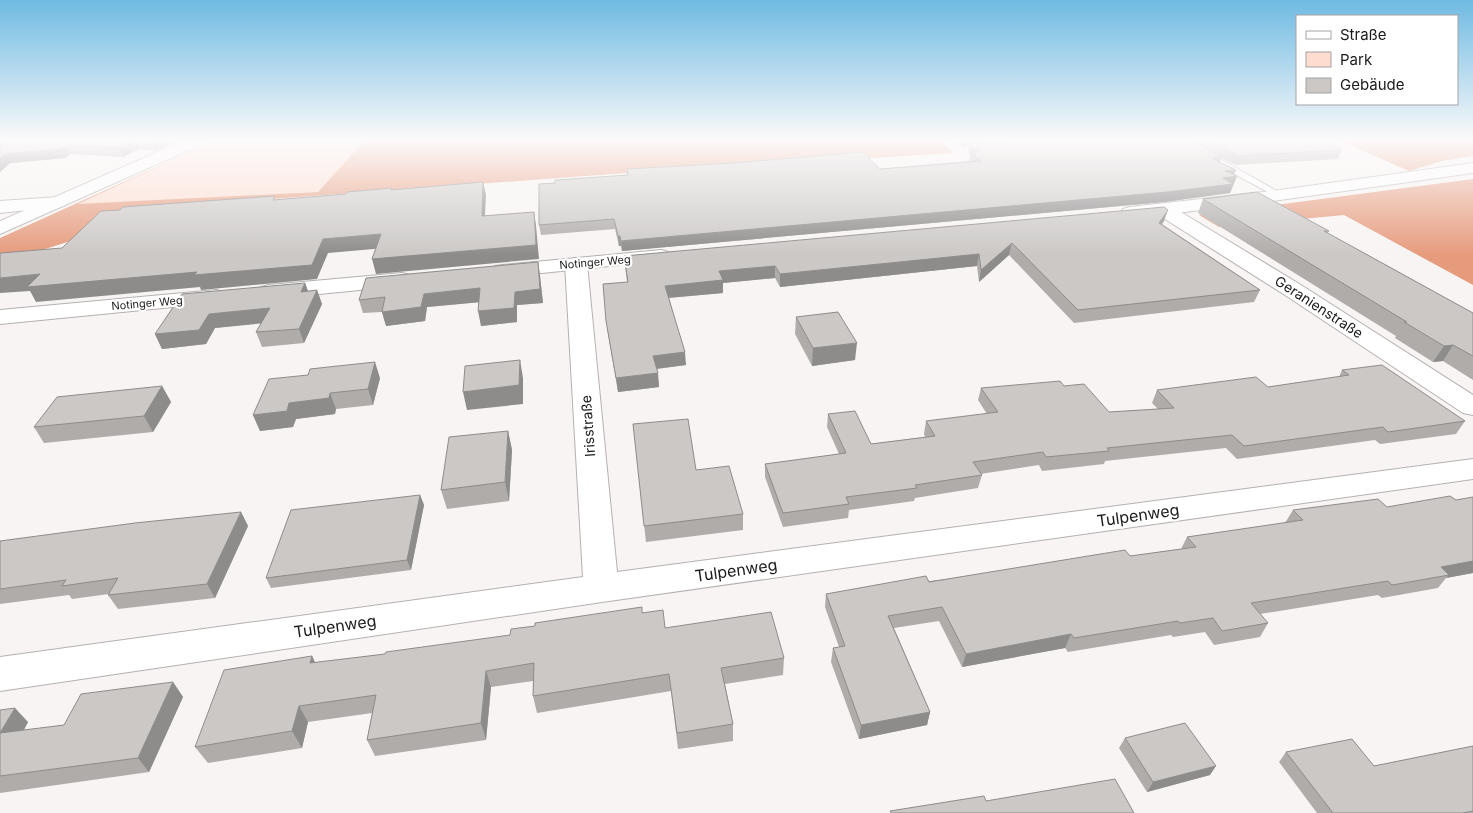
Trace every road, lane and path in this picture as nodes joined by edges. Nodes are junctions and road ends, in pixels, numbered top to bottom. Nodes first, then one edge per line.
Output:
1 (111, 179) edge
2 (1250, 179) edge
3 (1395, 179) edge
4 (1280, 195) junction
5 (58, 202) junction
6 (0, 207) edge
7 (1164, 210) junction
8 (1108, 215) edge
9 (0, 228) edge
10 (676, 255) edge
11 (576, 264) junction
12 (486, 272) edge
13 (417, 278) edge
14 (0, 317) edge
15 (1473, 407) edge
16 (1473, 469) edge
17 (602, 588) junction
18 (0, 674) edge

1 - 5 street
2 - 4 lane
3 - 4 street
4 - 7 street
5 - 6 street
5 - 9 street
7 - 8 street
7 - 15 street, Geranienstraße
10 - 11 street, Notinger Weg
11 - 12 street, Notinger Weg
11 - 17 street, Irisstraße
13 - 14 street, Notinger Weg
16 - 17 street, Tulpenweg
17 - 18 street, Tulpenweg

